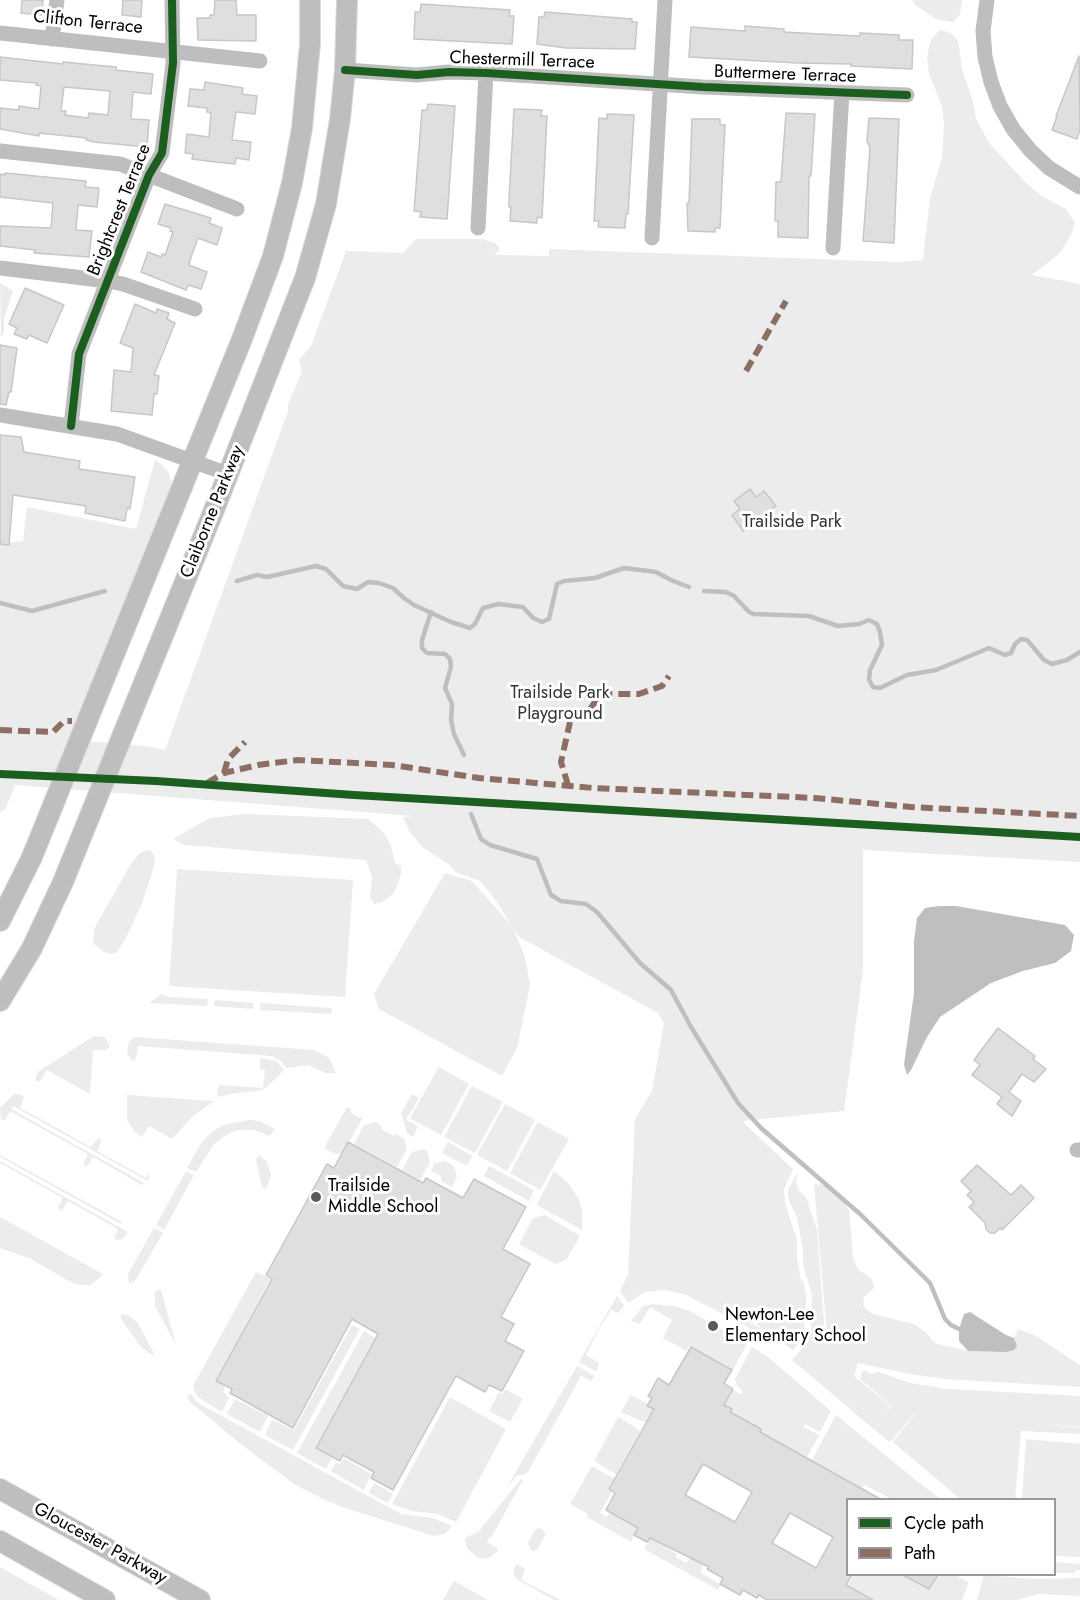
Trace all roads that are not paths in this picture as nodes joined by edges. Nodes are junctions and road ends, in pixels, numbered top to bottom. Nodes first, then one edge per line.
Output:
1 (57, 0) edge
2 (172, 0) edge
3 (310, 0) edge
4 (347, 0) edge
5 (665, 0) edge
6 (987, 0) edge
7 (0, 33) edge
8 (52, 39) junction
9 (172, 52) junction
10 (260, 61) dead end
11 (345, 70) junction
12 (486, 73) junction
13 (661, 83) junction
14 (842, 92) junction
15 (908, 96) dead end
16 (0, 151) edge
17 (149, 175) junction
18 (1080, 187) edge
19 (237, 209) dead end
20 (478, 228) dead end
21 (652, 238) dead end
22 (833, 248) dead end
23 (0, 268) edge
24 (108, 281) junction
25 (195, 309) dead end
26 (0, 415) edge
27 (71, 426) junction
28 (192, 461) junction
29 (228, 474) junction
30 (0, 921) edge
31 (0, 1001) edge
32 (0, 1489) edge
33 (0, 1541) edge
34 (105, 1600) edge
35 (200, 1600) edge

1 - 8 street
2 - 9 street, Brightcrest Terrace
3 - 28 main road
4 - 11 main road, Claiborne Parkway
5 - 13 street
6 - 18 street
7 - 8 street, Clifton Terrace
8 - 9 street, Clifton Terrace
9 - 10 street, Clifton Terrace
9 - 17 street, Brightcrest Terrace
11 - 12 street, Chestermill Terrace
11 - 29 main road, Claiborne Parkway
12 - 13 street, Chestermill Terrace
12 - 20 street
13 - 14 street, Buttermere Terrace
13 - 21 street
14 - 15 street, Buttermere Terrace
14 - 22 street
16 - 17 street
17 - 19 street
17 - 24 street, Brightcrest Terrace
23 - 24 street
24 - 25 street
24 - 27 street, Brightcrest Terrace
26 - 27 street
27 - 28 street
28 - 29 street
28 - 30 main road
29 - 31 main road, Claiborne Parkway
32 - 35 main road, Gloucester Parkway
33 - 34 main road

